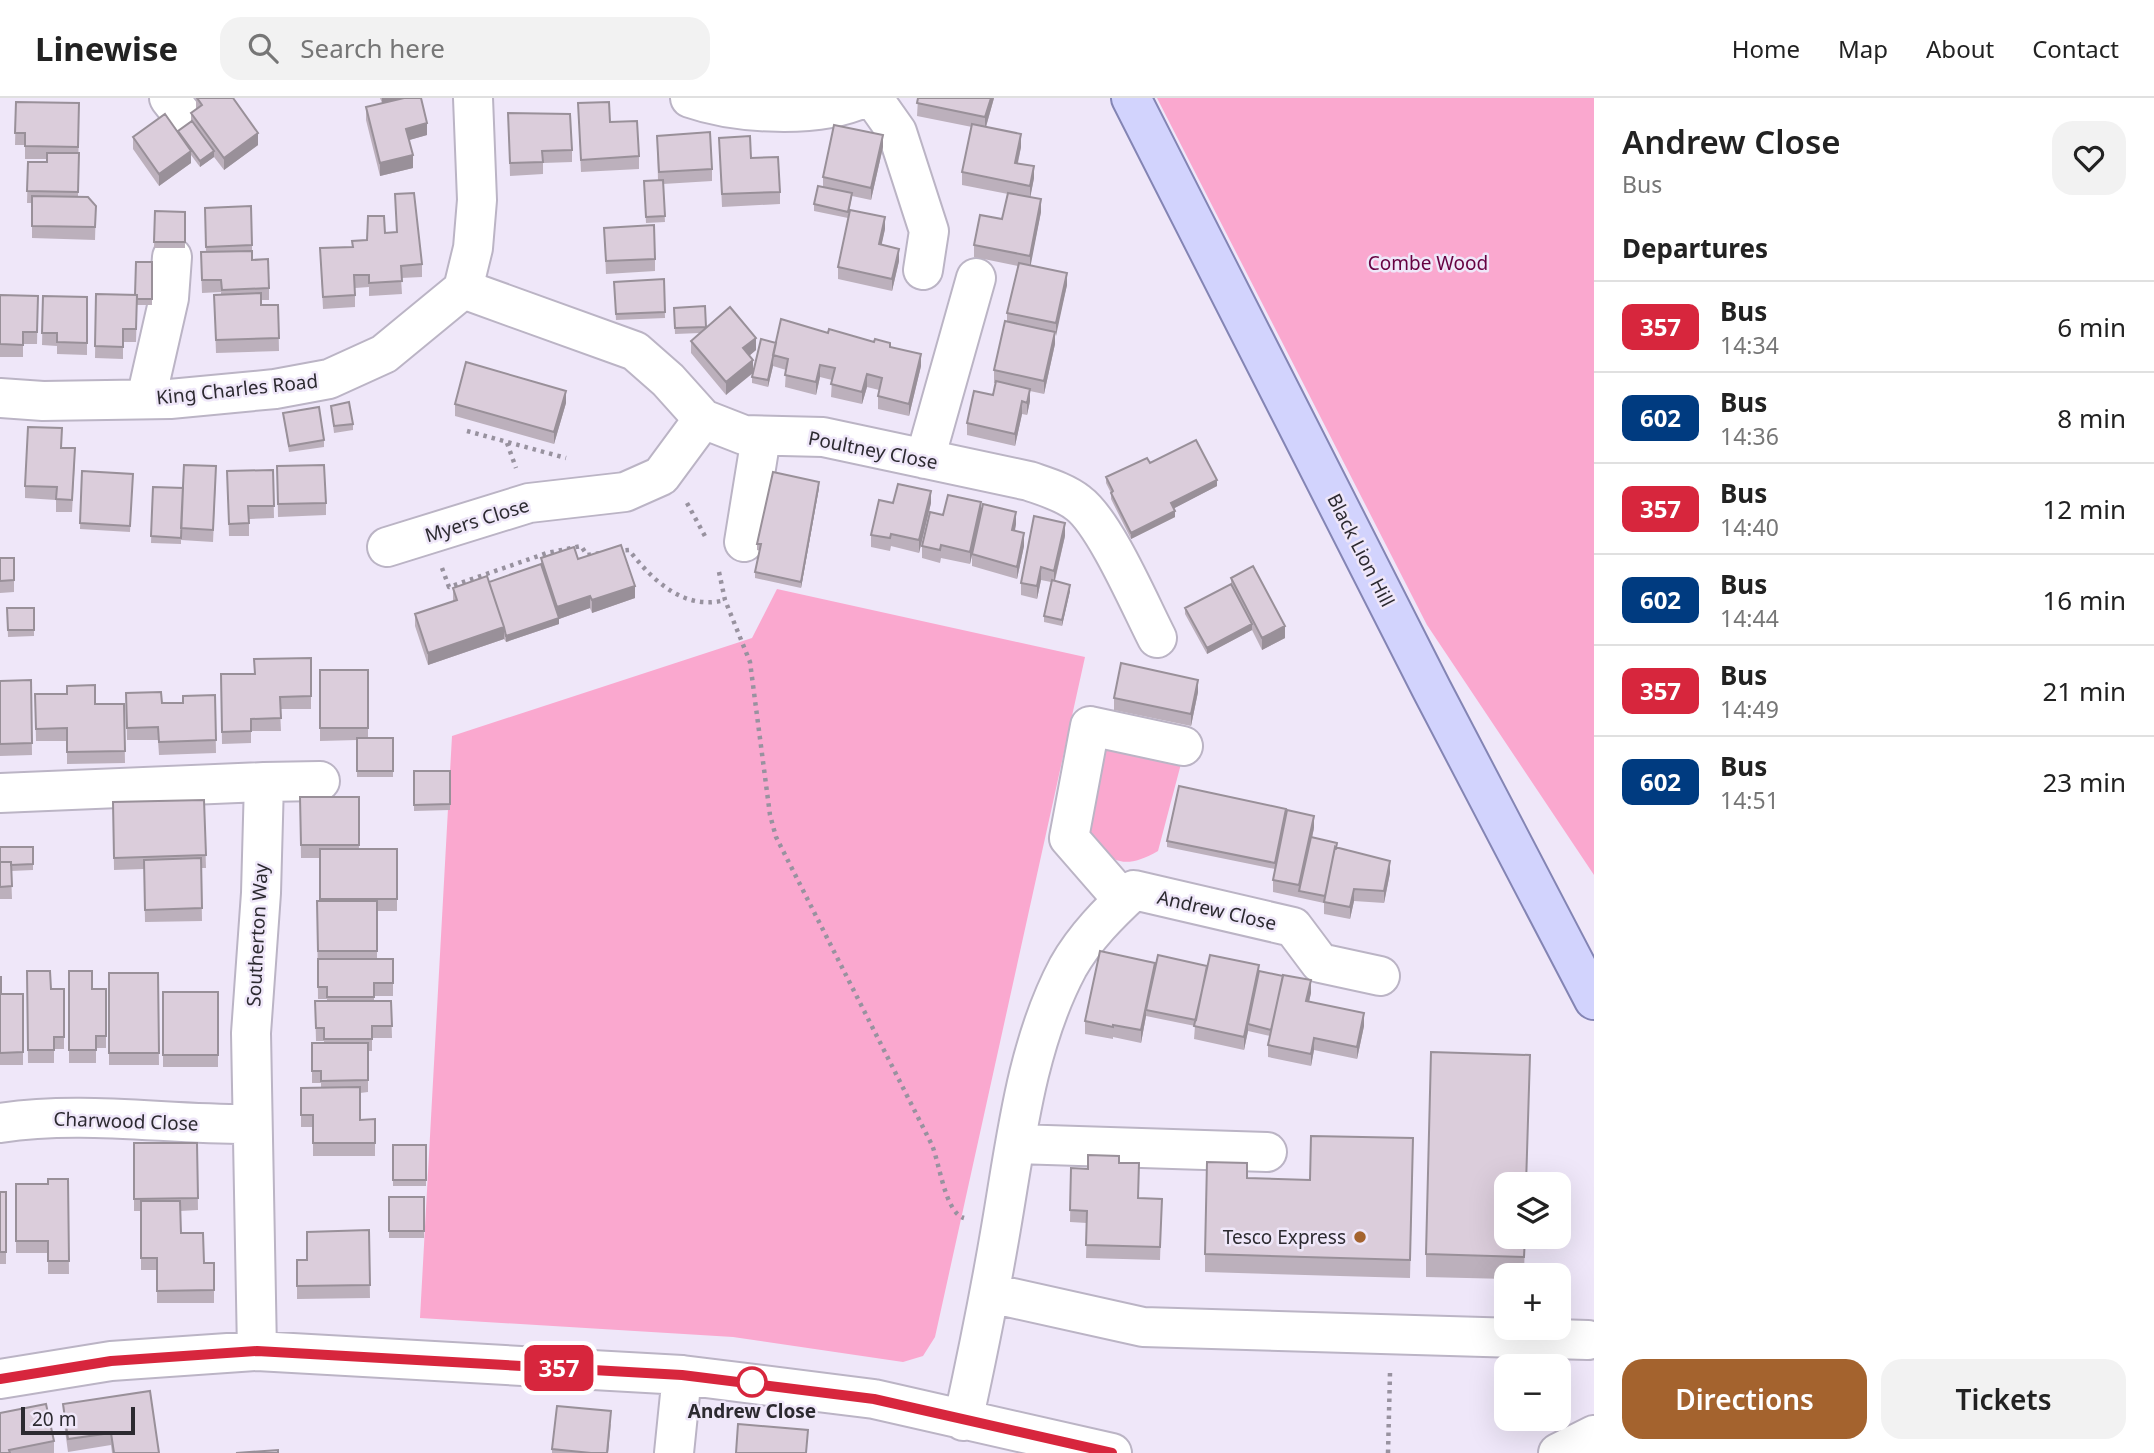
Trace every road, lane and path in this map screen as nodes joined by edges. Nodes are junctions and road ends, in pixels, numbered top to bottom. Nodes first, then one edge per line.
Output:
1 (473, 98) edge
2 (690, 98) edge
3 (863, 98) edge
4 (873, 98) edge
5 (1131, 98) edge
6 (172, 257) dead end
7 (923, 271) dead end
8 (976, 278) dead end
9 (463, 289) junction
10 (0, 398) edge
11 (146, 399) junction
12 (703, 419) junction
13 (467, 431) dead end
14 (761, 436) junction
15 (507, 442) junction
16 (925, 459) junction
17 (574, 461) dead end
18 (516, 467) dead end
19 (661, 476) junction
20 (387, 547) dead end
21 (724, 550) junction
22 (443, 571) dead end
23 (724, 600) junction
24 (1157, 638) dead end
25 (1183, 746) dead end
26 (320, 781) dead end
27 (264, 782) junction
28 (0, 793) edge
29 (1124, 900) junction
30 (1380, 976) dead end
31 (1594, 1000) edge
32 (0, 1123) edge
33 (252, 1124) junction
34 (1015, 1144) junction
35 (1267, 1152) dead end
36 (1001, 1231) junction
37 (990, 1293) junction
38 (1588, 1340) dead end
39 (257, 1351) junction
40 (682, 1375) junction
41 (0, 1379) edge
42 (963, 1421) junction
43 (1594, 1435) edge
44 (674, 1453) edge
45 (1112, 1453) edge
46 (1558, 1453) edge

1 - 9 street
2 - 3 street
4 - 7 street
5 - 31 main road, Black Lion Hill
6 - 11 street
8 - 16 street
9 - 11 street, King Charles Road
9 - 12 street, Poultney Close
10 - 11 street, King Charles Road
12 - 14 street, Poultney Close
12 - 19 street, Myers Close
13 - 15 path
14 - 16 street, Poultney Close
14 - 21 street
15 - 17 path
15 - 18 path
16 - 24 street, Poultney Close
19 - 20 street, Myers Close
19 - 21 path
21 - 23 path
22 - 23 path
23 - 36 path
25 - 29 street
26 - 27 street
27 - 28 street
27 - 33 street, Southerton Way
29 - 30 street, Andrew Close
29 - 34 street
32 - 33 street, Charwood Close
33 - 39 street, Southerton Way
34 - 35 street
34 - 36 street
36 - 37 street
37 - 38 street
37 - 42 street
39 - 40 street
39 - 41 street
40 - 42 street
40 - 44 street
42 - 45 street
43 - 46 street

